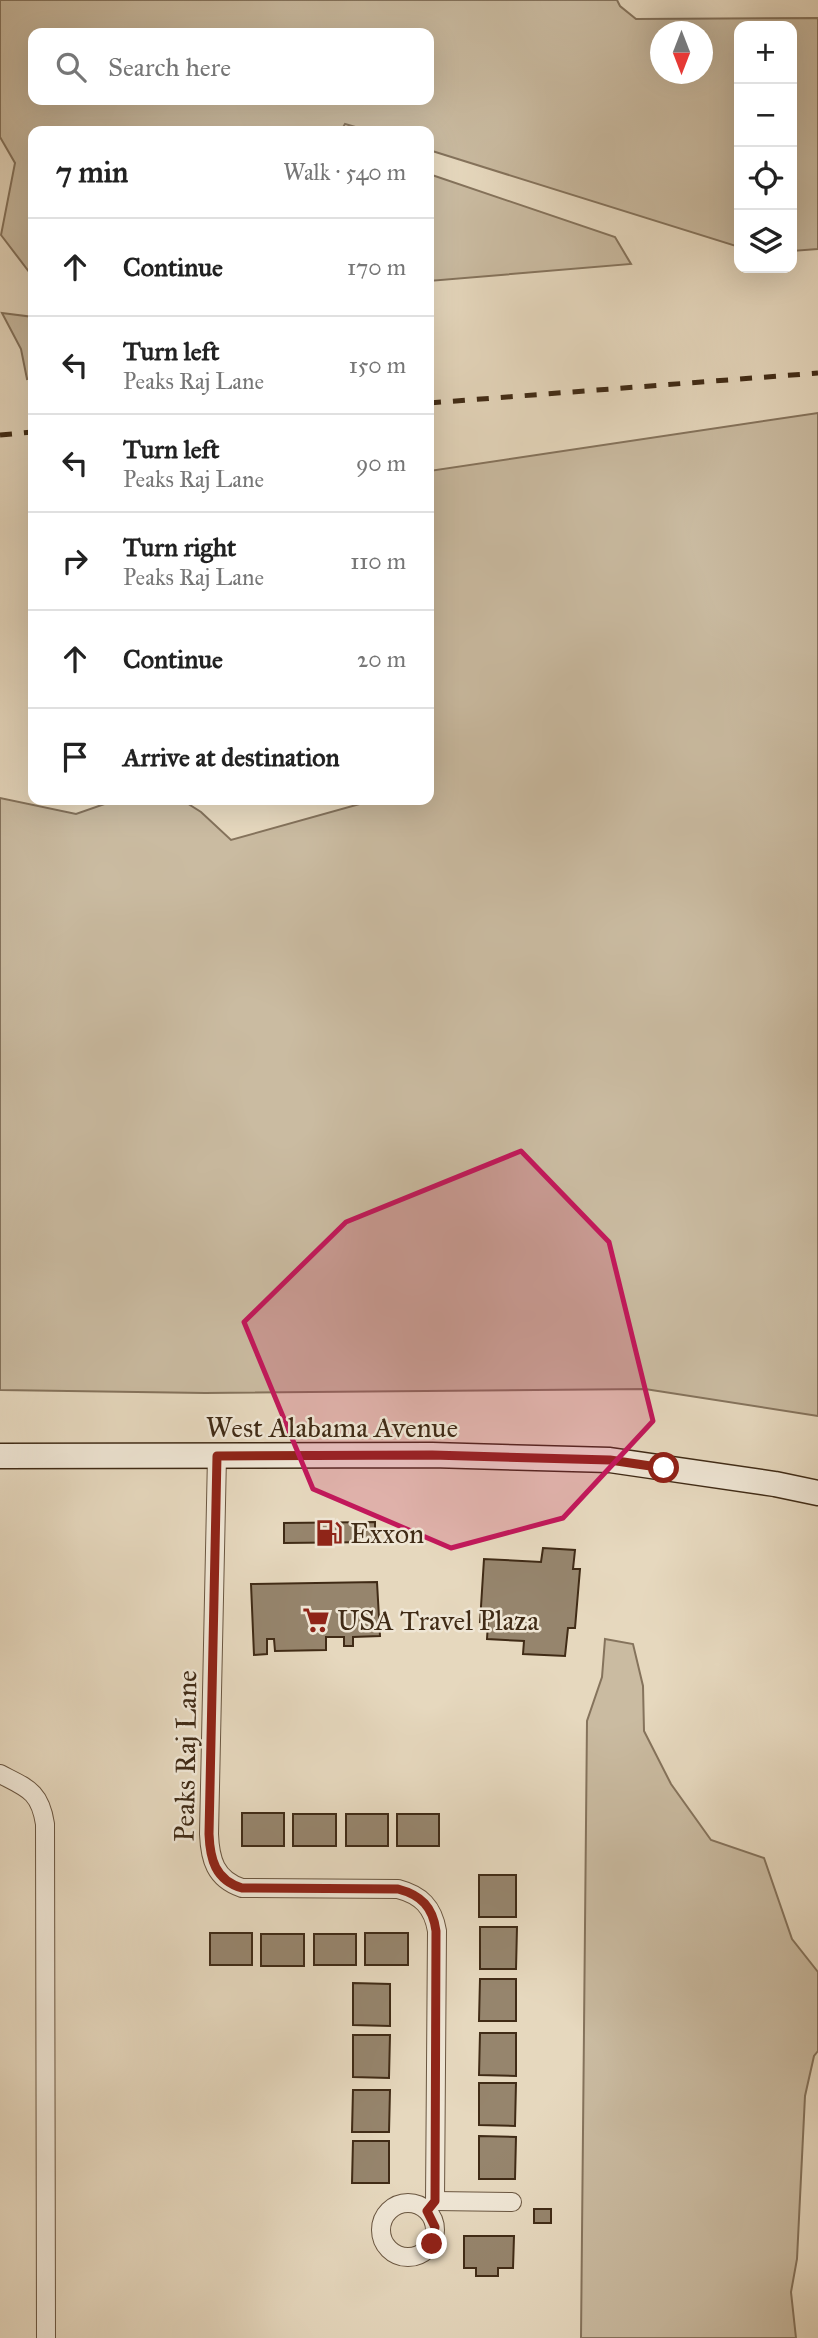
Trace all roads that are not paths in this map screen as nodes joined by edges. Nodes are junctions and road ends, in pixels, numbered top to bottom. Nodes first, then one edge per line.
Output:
1 (0, 1456) edge
2 (217, 1456) junction
3 (818, 1493) edge
4 (0, 1774) edge
5 (512, 2202) dead end
6 (46, 2338) edge

1 - 2 main road, West Alabama Avenue
2 - 3 main road, West Alabama Avenue
2 - 5 street, Peaks Raj Lane
4 - 6 street

